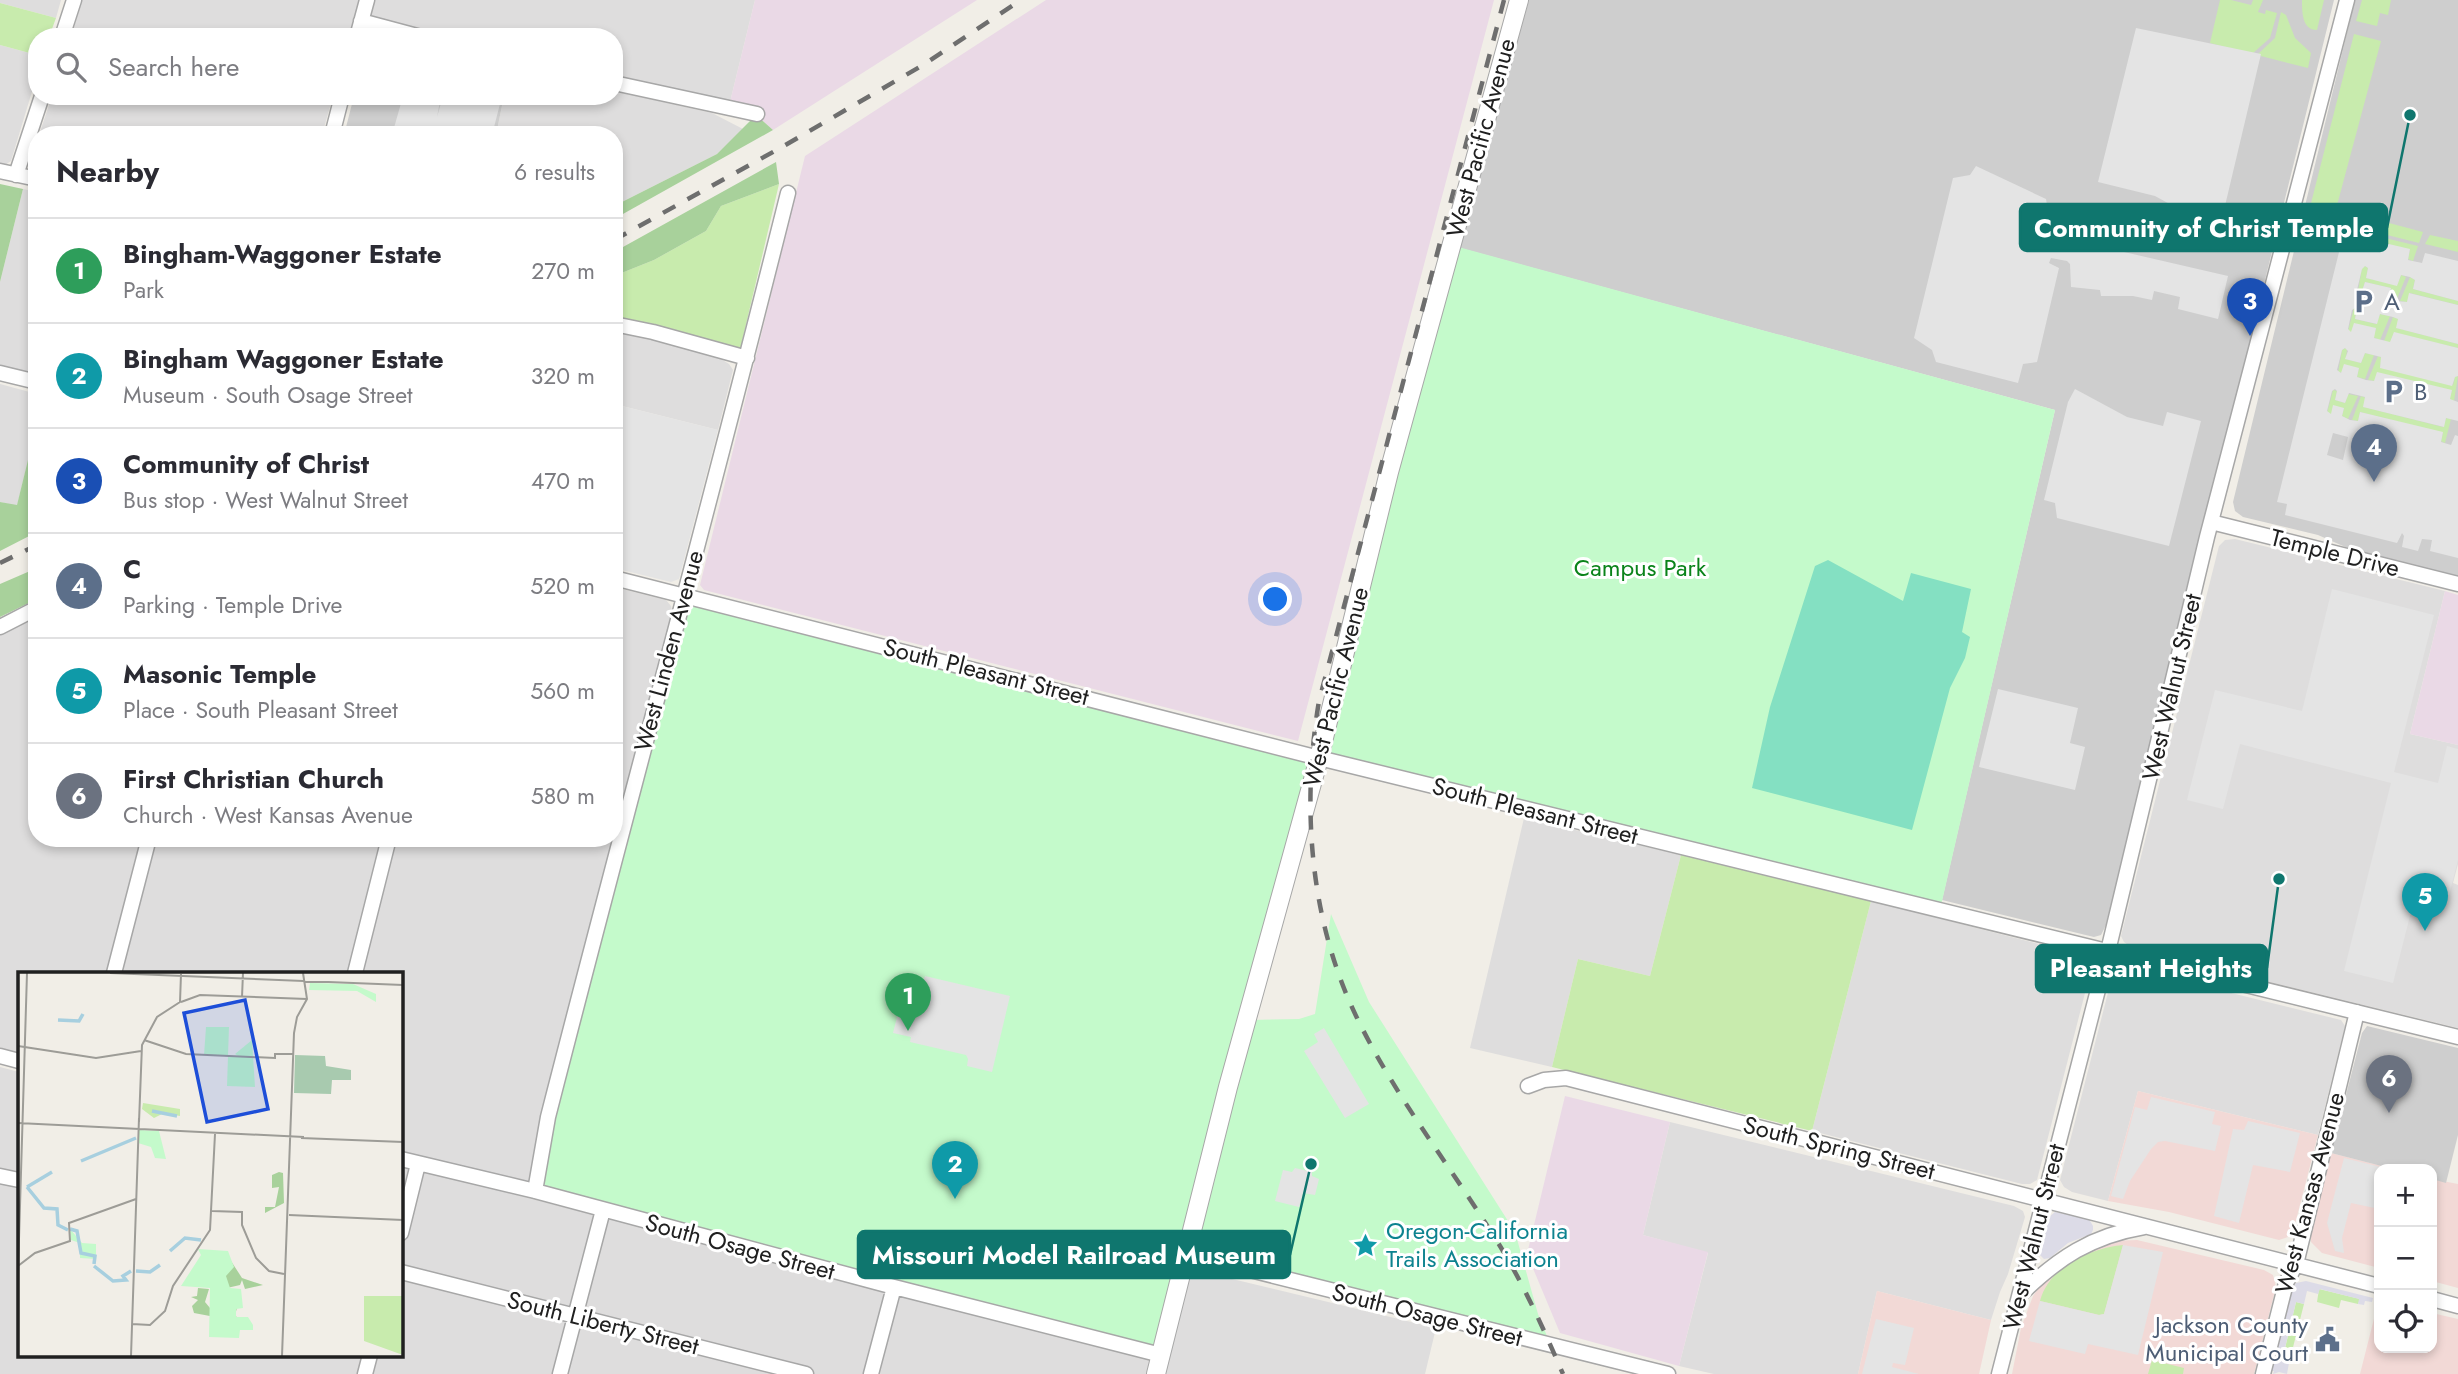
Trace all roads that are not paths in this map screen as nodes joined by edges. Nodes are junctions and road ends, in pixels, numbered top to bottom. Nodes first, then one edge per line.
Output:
1 (74, 0) edge
2 (366, 0) edge
3 (1519, 0) edge
4 (2347, 0) edge
5 (361, 21) junction
6 (65, 28) edge
7 (359, 28) edge
8 (387, 28) edge
9 (623, 85) edge
10 (39, 105) edge
11 (340, 105) edge
12 (757, 114) dead end
13 (32, 126) edge
14 (334, 126) edge
15 (28, 139) edge
16 (0, 171) edge
17 (16, 175) junction
18 (28, 177) edge
19 (788, 193) dead end
20 (623, 326) edge
21 (747, 358) junction
22 (0, 373) edge
23 (28, 380) edge
24 (2211, 522) junction
25 (623, 580) edge
26 (2458, 584) edge
27 (683, 595) junction
28 (28, 613) edge
29 (0, 627) edge
30 (1320, 758) junction
31 (623, 827) edge
32 (147, 847) edge
33 (387, 847) edge
34 (618, 847) edge
35 (2108, 951) junction
36 (114, 972) edge
37 (355, 972) edge
38 (2357, 1013) junction
39 (2458, 1037) edge
40 (0, 1056) edge
41 (18, 1061) edge
42 (1528, 1086) dead end
43 (402, 1159) edge
44 (418, 1164) junction
45 (0, 1175) edge
46 (18, 1180) edge
47 (535, 1191) junction
48 (2043, 1200) junction
49 (603, 1210) junction
50 (2151, 1226) junction
51 (402, 1229) edge
52 (1186, 1254) junction
53 (2296, 1264) junction
54 (402, 1272) edge
55 (2374, 1285) edge
56 (894, 1287) junction
57 (2019, 1296) junction
58 (2437, 1300) edge
59 (2458, 1306) edge
60 (575, 1316) junction
61 (370, 1356) edge
62 (1161, 1356) junction
63 (365, 1374) edge
64 (560, 1374) edge
65 (806, 1374) edge
66 (871, 1374) edge
67 (1156, 1374) edge
68 (1668, 1374) edge
69 (1999, 1374) edge
70 (2263, 1374) edge

1 - 6 street
2 - 5 street
3 - 30 street, West Pacific Avenue
4 - 24 street, West Walnut Street
5 - 7 street
5 - 8 street
9 - 12 street
10 - 13 street
11 - 14 street
15 - 17 street
16 - 17 street
17 - 18 street
19 - 21 street, West Linden Avenue
20 - 21 street
21 - 27 street, West Linden Avenue
22 - 23 street
24 - 26 street, Temple Drive
24 - 35 street, West Walnut Street
25 - 27 street, South Pleasant Street
27 - 30 street, South Pleasant Street
27 - 31 street, West Linden Avenue
28 - 29 street
30 - 35 street, South Pleasant Street
30 - 52 street, West Pacific Avenue
32 - 36 street
33 - 37 street
34 - 47 street, West Linden Avenue
35 - 38 street, South Pleasant Street
35 - 48 street, West Walnut Street
38 - 39 street, South Pleasant Street
38 - 53 street, West Kansas Avenue
40 - 41 street
42 - 48 street, South Spring Street
43 - 44 street, South Osage Street
44 - 47 street, South Osage Street
44 - 51 street
45 - 46 street
47 - 49 street, South Osage Street
48 - 50 street, South Spring Street
48 - 57 street, West Walnut Street
49 - 56 street, South Osage Street
49 - 60 street
50 - 53 street, South Spring Street
50 - 57 street, South Spring Street
52 - 62 street, West Pacific Avenue
52 - 68 street, South Osage Street
53 - 55 street, South Spring Street
53 - 70 street, West Kansas Avenue
54 - 60 street, South Liberty Street
56 - 62 street, South Osage Street
56 - 66 street
57 - 69 street, West Walnut Street
58 - 59 street
60 - 64 street
60 - 65 street, South Liberty Street
61 - 63 street
62 - 67 street, West Pacific Avenue

